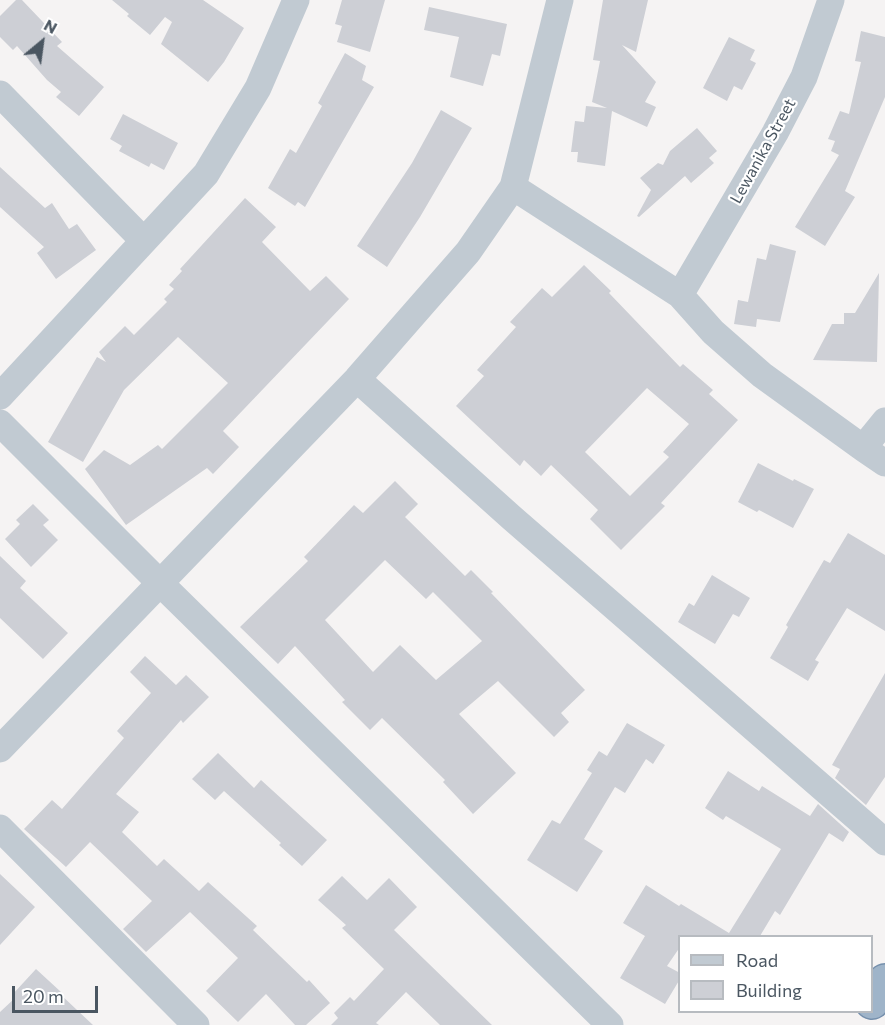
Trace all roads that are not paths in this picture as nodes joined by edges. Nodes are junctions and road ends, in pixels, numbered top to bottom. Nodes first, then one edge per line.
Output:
1 (296, 0) edge
2 (560, 0) edge
3 (831, 0) edge
4 (0, 94) edge
5 (513, 187) junction
6 (143, 240) junction
7 (680, 295) junction
8 (357, 379) junction
9 (0, 396) edge
10 (885, 420) edge
11 (0, 423) edge
12 (862, 448) junction
13 (885, 463) edge
14 (159, 582) junction
15 (0, 749) edge
16 (0, 828) edge
17 (885, 842) edge
18 (885, 981) edge
19 (873, 1000) edge
20 (196, 1025) edge
21 (610, 1025) edge

1 - 6 street
2 - 5 street
3 - 7 street, Lewanika Street
4 - 6 street
5 - 7 street
5 - 8 street
6 - 9 street
7 - 12 street
8 - 14 street
8 - 17 street
10 - 12 street
11 - 14 street
12 - 13 street
14 - 15 street
14 - 21 street
16 - 20 street
18 - 19 highway

